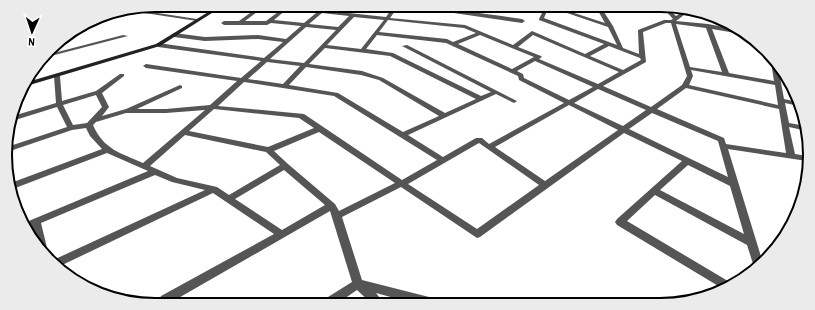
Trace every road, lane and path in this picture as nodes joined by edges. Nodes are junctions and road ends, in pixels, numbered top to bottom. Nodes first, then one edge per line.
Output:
1 (145, 12) edge
2 (211, 12) edge
3 (254, 12) edge
4 (279, 12) edge
5 (320, 12) joint
6 (392, 12) edge
7 (461, 12) edge
8 (544, 12) edge
9 (571, 12) edge
10 (601, 12) edge
11 (668, 12) edge
12 (684, 14) edge
13 (353, 15) junction
14 (387, 19) junction
15 (197, 20) junction
16 (674, 20) junction
17 (269, 21) junction
18 (522, 21) dead end
19 (240, 22) junction
20 (224, 23) dead end
21 (305, 25) junction
22 (610, 26) junction
23 (708, 26) junction
24 (340, 29) junction
25 (729, 30) edge
26 (376, 33) junction
27 (481, 33) junction
28 (174, 35) junction
29 (125, 36) dead end
30 (287, 41) junction
31 (453, 44) junction
32 (609, 44) junction
33 (158, 45) junction
34 (323, 46) junction
35 (405, 46) dead end
36 (514, 47) junction
37 (621, 49) junction
38 (362, 51) junction
39 (53, 55) edge
40 (585, 56) junction
41 (642, 57) junction
42 (535, 59) junction
43 (265, 60) junction
44 (305, 65) junction
45 (146, 66) dead end
46 (688, 68) junction
47 (512, 71) junction
48 (623, 72) junction
49 (776, 72) edge
50 (726, 74) junction
51 (57, 76) junction
52 (122, 76) dead end
53 (242, 80) junction
54 (31, 83) edge
55 (778, 84) junction
56 (285, 86) junction
57 (598, 86) junction
58 (686, 86) junction
59 (180, 88) dead end
60 (98, 92) junction
61 (496, 92) junction
62 (481, 99) junction
63 (781, 100) junction
64 (514, 101) dead end
65 (569, 102) junction
66 (59, 103) junction
67 (793, 103) edge
68 (106, 107) junction
69 (212, 107) junction
70 (782, 108) junction
71 (652, 110) junction
72 (126, 111) junction
73 (113, 114) junction
74 (445, 116) junction
75 (17, 117) edge
76 (92, 123) junction
77 (785, 124) junction
78 (71, 128) junction
79 (800, 128) edge
80 (319, 129) junction
81 (624, 130) junction
82 (183, 132) junction
83 (403, 135) junction
84 (723, 146) junction
85 (12, 148) edge
86 (489, 148) junction
87 (106, 150) junction
88 (270, 150) junction
89 (791, 156) junction
90 (803, 158) edge
91 (443, 160) junction
92 (687, 161) junction
93 (145, 166) junction
94 (285, 166) junction
95 (156, 171) junction
96 (401, 184) junction
97 (734, 184) junction
98 (15, 185) edge
99 (545, 185) junction
100 (214, 189) junction
101 (654, 191) junction
102 (228, 199) junction
103 (332, 206) junction
104 (337, 216) junction
105 (36, 222) junction
106 (30, 224) edge
107 (282, 234) junction
108 (41, 241) edge
109 (751, 242) junction
110 (757, 260) edge
111 (60, 262) edge
112 (723, 283) edge
113 (358, 284) junction
114 (169, 298) edge
115 (337, 298) edge
116 (374, 298) edge
117 (413, 298) edge

1 - 15 street
2 - 15 street
3 - 19 street
4 - 17 street
5 - 13 street
5 - 21 street
6 - 14 street
7 - 18 street
8 - 32 street
9 - 22 street
10 - 22 street
11 - 16 street
12 - 16 street
13 - 14 street
13 - 24 street
14 - 26 street
14 - 27 street
15 - 28 street
16 - 23 street
16 - 41 street
16 - 46 street
17 - 19 street
17 - 21 street
19 - 20 street
21 - 24 street
21 - 30 street
22 - 37 street
23 - 25 street
23 - 50 street
24 - 34 street
26 - 31 street
26 - 38 street
27 - 31 street
27 - 36 street
28 - 30 street
28 - 33 street
29 - 39 street
30 - 43 street
31 - 47 street
32 - 37 street
32 - 40 street
33 - 43 street
33 - 51 street
34 - 38 street
34 - 44 street
35 - 61 street
36 - 40 street
36 - 42 street
37 - 41 street
38 - 62 street
40 - 48 street
41 - 48 street
42 - 47 street
42 - 57 street
43 - 44 street
43 - 53 street
44 - 56 street
44 - 74 street
45 - 53 street
46 - 50 street
46 - 58 street
47 - 65 street
48 - 57 street
49 - 55 street
50 - 55 street
51 - 54 street
51 - 66 street
52 - 60 street
53 - 56 street
53 - 69 street
55 - 63 street
56 - 83 street
57 - 65 street
57 - 71 street
58 - 70 street
58 - 71 street
59 - 72 street
60 - 66 street
60 - 68 street
61 - 62 street
61 - 64 street
62 - 74 street
63 - 67 street
63 - 70 street
65 - 81 street
65 - 86 street
66 - 75 street
66 - 78 street
68 - 73 street
68 - 76 street
69 - 72 street
69 - 80 street
69 - 82 street
70 - 77 street
71 - 81 street
71 - 84 street
72 - 73 street
73 - 76 street
74 - 83 street
76 - 78 street
76 - 87 street
77 - 79 street
77 - 89 street
78 - 85 street
80 - 88 street
80 - 96 street
81 - 92 street
81 - 99 street
82 - 88 street
82 - 93 street
83 - 91 street
84 - 89 street
84 - 97 street
86 - 91 street
86 - 99 street
87 - 93 street
87 - 98 street
88 - 94 street
89 - 90 street
91 - 96 street
92 - 97 street
92 - 101 street
93 - 95 street
94 - 102 street
94 - 103 street
95 - 100 street
95 - 105 street
96 - 99 street
96 - 104 street
97 - 109 street
100 - 102 street
100 - 111 street
101 - 109 street
101 - 112 street
102 - 107 street
103 - 104 street
103 - 107 street
104 - 113 street
105 - 106 street
105 - 108 street
107 - 114 street
109 - 110 street
113 - 115 street
113 - 116 street
113 - 117 street

